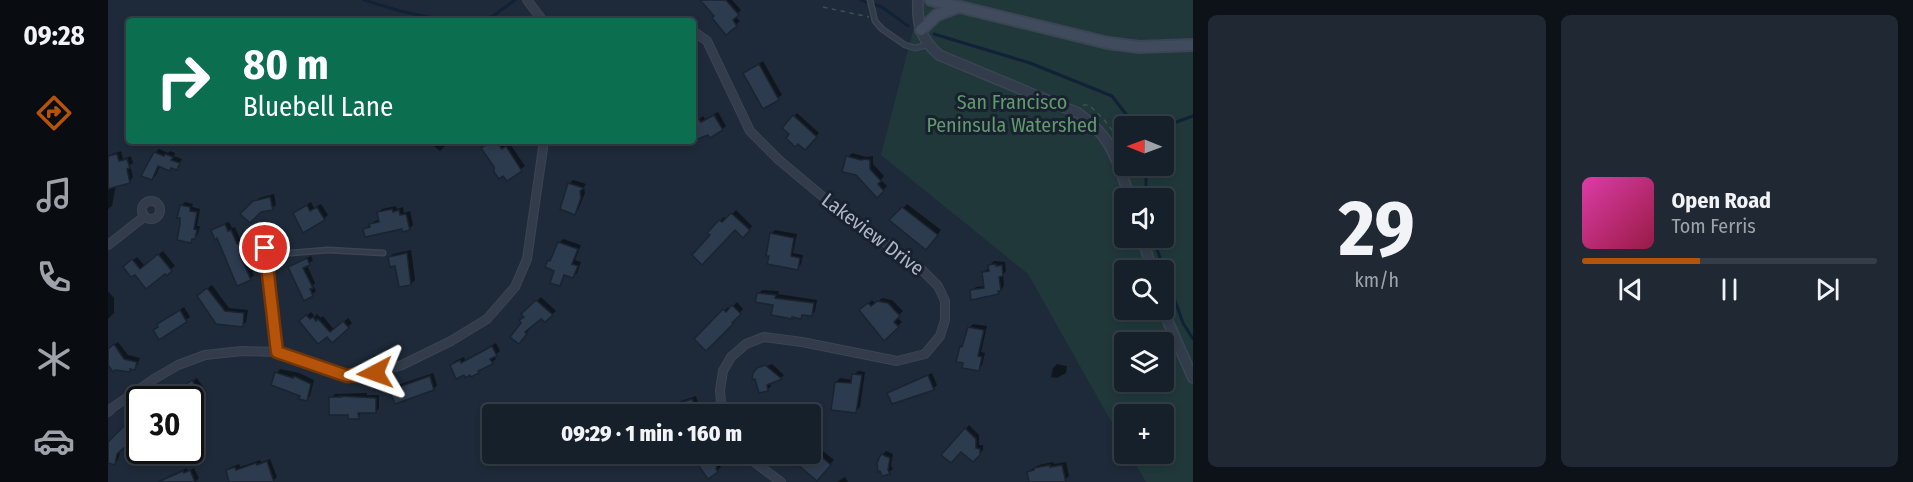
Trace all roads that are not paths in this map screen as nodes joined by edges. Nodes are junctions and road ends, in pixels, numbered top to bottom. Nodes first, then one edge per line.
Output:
1 (527, 0) edge
2 (870, 0) edge
3 (918, 0) edge
4 (931, 0) edge
5 (958, 7) junction
6 (541, 18) edge
7 (921, 30) junction
8 (696, 33) edge
9 (927, 45) junction
10 (1193, 45) edge
11 (544, 144) edge
12 (1127, 188) edge
13 (145, 216) dead end
14 (277, 234) dead end
15 (108, 245) edge
16 (383, 253) dead end
17 (266, 255) junction
18 (1167, 320) edge
19 (277, 352) junction
20 (1193, 378) edge
21 (721, 404) edge
22 (109, 408) edge
23 (757, 464) edge
24 (781, 482) edge

1 - 6 street
2 - 9 lane
3 - 7 street
4 - 5 main road
5 - 7 main road
5 - 10 main road
7 - 9 street
8 - 21 street, Lakeview Drive
9 - 12 street
11 - 19 street
13 - 15 street
14 - 17 street
16 - 17 lane
17 - 19 street
18 - 20 street
19 - 22 street
23 - 24 street

